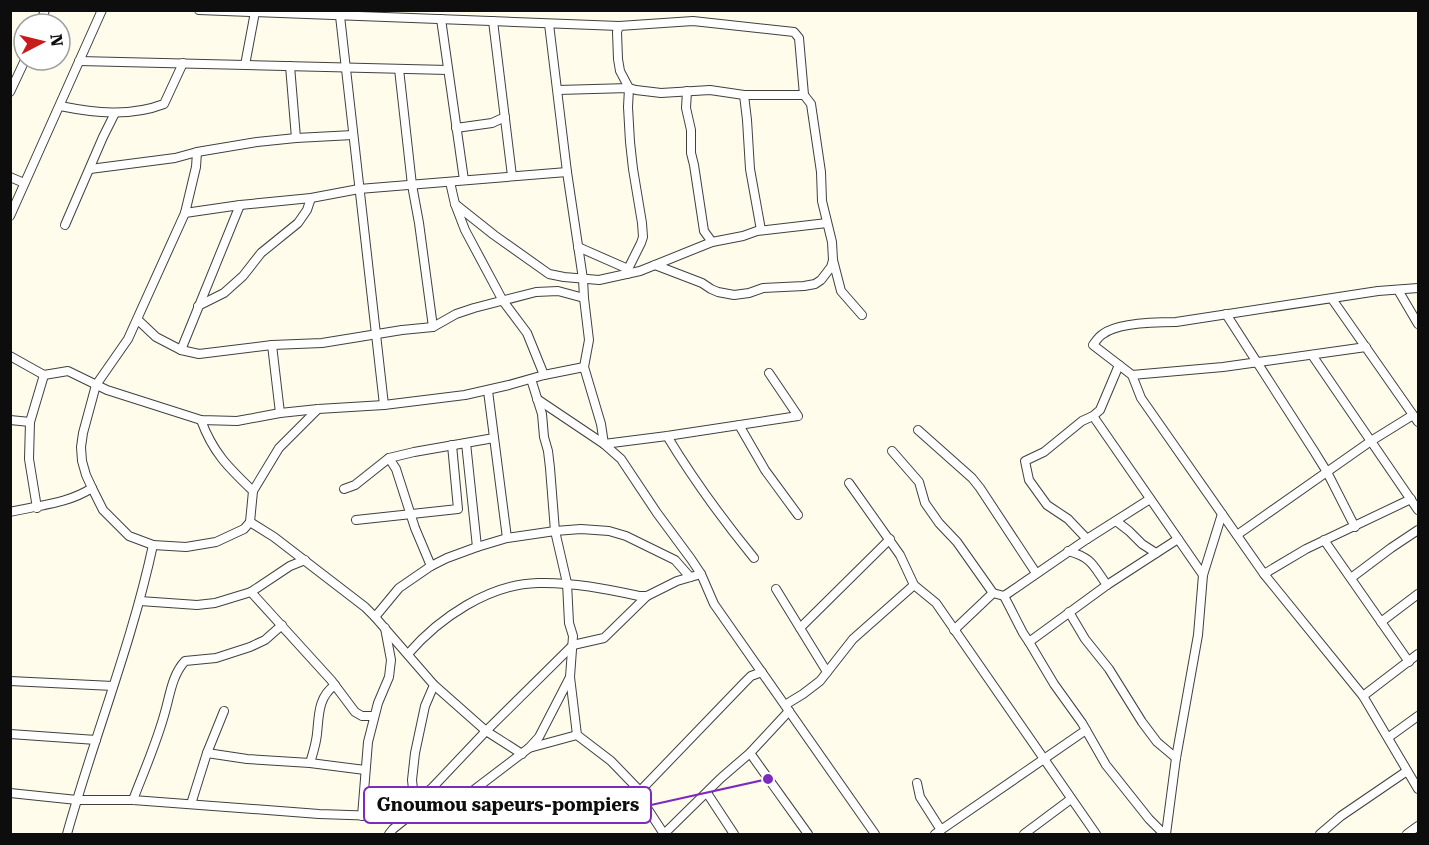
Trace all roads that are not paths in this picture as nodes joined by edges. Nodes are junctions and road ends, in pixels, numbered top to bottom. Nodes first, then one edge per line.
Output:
1 (102, 10) edge
2 (199, 10) edge
3 (255, 12) junction
4 (340, 16) junction
5 (441, 19) junction
6 (493, 21) junction
7 (549, 24) junction
8 (619, 26) junction
9 (79, 61) junction
10 (183, 63) junction
11 (244, 65) junction
12 (290, 66) junction
13 (345, 67) junction
14 (399, 69) junction
15 (448, 70) junction
16 (19, 72) edge
17 (629, 88) junction
18 (558, 90) junction
19 (10, 92) edge
20 (687, 92) junction
21 (744, 95) junction
22 (804, 95) junction
23 (60, 106) junction
24 (115, 113) junction
25 (505, 117) junction
26 (456, 128) junction
27 (352, 135) junction
28 (296, 138) junction
29 (197, 152) junction
30 (90, 169) junction
31 (567, 172) junction
32 (512, 176) junction
33 (10, 177) edge
34 (464, 180) junction
35 (450, 182) junction
36 (24, 183) junction
37 (412, 185) junction
38 (359, 189) junction
39 (311, 198) junction
40 (454, 204) junction
41 (240, 205) junction
42 (185, 213) junction
43 (10, 216) edge
44 (827, 223) junction
45 (65, 225) dead end
46 (761, 230) junction
47 (712, 242) junction
48 (578, 247) junction
49 (833, 260) junction
50 (655, 266) junction
51 (628, 272) junction
52 (583, 279) junction
53 (1419, 288) edge
54 (1398, 290) junction
55 (584, 298) junction
56 (1332, 299) junction
57 (503, 301) junction
58 (198, 306) junction
59 (1226, 314) junction
60 (862, 315) dead end
61 (138, 320) junction
62 (1419, 324) edge
63 (433, 327) junction
64 (376, 334) junction
65 (272, 345) junction
66 (1366, 347) junction
67 (181, 350) junction
68 (1312, 355) junction
69 (10, 356) edge
70 (1257, 362) junction
71 (1119, 365) junction
72 (584, 367) junction
73 (769, 373) dead end
74 (44, 375) junction
75 (544, 375) junction
76 (1132, 375) junction
77 (531, 379) junction
78 (96, 385) junction
79 (488, 391) junction
80 (537, 399) junction
81 (384, 405) junction
82 (318, 409) junction
83 (280, 413) junction
84 (1093, 416) junction
85 (1416, 418) edge
86 (10, 420) edge
87 (201, 420) junction
88 (30, 422) junction
89 (739, 425) junction
90 (918, 430) dead end
91 (667, 436) junction
92 (494, 438) junction
93 (1371, 441) junction
94 (466, 443) junction
95 (604, 444) junction
96 (452, 445) junction
97 (892, 451) dead end
98 (389, 458) junction
99 (1327, 472) junction
100 (849, 483) dead end
101 (92, 488) junction
102 (344, 489) dead end
103 (253, 491) junction
104 (1150, 499) junction
105 (1411, 499) junction
106 (37, 508) junction
107 (1419, 510) edge
108 (10, 512) edge
109 (411, 514) junction
110 (1222, 514) junction
111 (798, 515) dead end
112 (356, 520) dead end
113 (250, 522) junction
114 (1116, 522) junction
115 (1355, 527) junction
116 (1419, 530) edge
117 (555, 531) junction
118 (1237, 535) junction
119 (507, 538) junction
120 (1087, 538) junction
121 (890, 539) junction
122 (1178, 539) junction
123 (1324, 540) junction
124 (153, 545) junction
125 (477, 546) junction
126 (1068, 551) junction
127 (1156, 553) junction
128 (754, 558) dead end
129 (305, 560) junction
130 (431, 566) junction
131 (1036, 573) junction
132 (701, 574) junction
133 (1264, 574) junction
134 (1203, 575) junction
135 (690, 577) junction
136 (1351, 579) junction
137 (567, 583) junction
138 (914, 585) junction
139 (1107, 585) junction
140 (776, 589) dead end
141 (251, 592) junction
142 (993, 593) junction
143 (1419, 594) edge
144 (647, 596) junction
145 (1004, 596) junction
146 (140, 601) junction
147 (1070, 612) junction
148 (375, 616) junction
149 (1380, 622) junction
150 (282, 625) junction
151 (385, 628) junction
152 (800, 628) junction
153 (954, 630) junction
154 (1029, 642) junction
155 (573, 645) junction
156 (408, 654) junction
157 (1419, 654) edge
158 (1409, 662) junction
159 (762, 672) junction
160 (827, 672) junction
161 (570, 677) junction
162 (10, 681) edge
163 (335, 685) junction
164 (434, 685) junction
165 (113, 686) junction
166 (1363, 696) junction
167 (787, 708) junction
168 (224, 711) dead end
169 (374, 716) junction
170 (1419, 716) edge
171 (1086, 730) junction
172 (486, 731) junction
173 (10, 734) edge
174 (577, 735) junction
175 (1389, 737) junction
176 (96, 740) junction
177 (529, 748) junction
178 (207, 753) junction
179 (750, 753) junction
180 (522, 754) junction
181 (1176, 758) junction
182 (1044, 759) junction
183 (310, 763) junction
184 (365, 770) junction
185 (1407, 771) junction
186 (917, 783) dead end
187 (1419, 789) edge
188 (640, 791) junction
189 (10, 793) edge
190 (707, 793) junction
191 (1071, 799) junction
192 (77, 800) junction
193 (133, 800) junction
194 (415, 801) junction
195 (191, 804) junction
196 (362, 816) junction
197 (412, 816) junction
198 (1419, 826) edge
199 (939, 833) edge
200 (67, 834) edge
201 (389, 834) edge
202 (664, 834) edge
203 (734, 834) edge
204 (808, 834) edge
205 (875, 834) edge
206 (1024, 834) edge
207 (1096, 834) edge
208 (1165, 834) edge
209 (1320, 834) edge
210 (1407, 834) edge

1 - 9 street
2 - 3 street
3 - 4 street
3 - 11 street
4 - 5 street
4 - 13 street
5 - 6 street
5 - 15 street
6 - 7 street
6 - 25 street
7 - 8 street
7 - 18 street
8 - 17 street
8 - 22 street
9 - 10 street
9 - 23 street
10 - 11 street
10 - 24 street
11 - 12 street
12 - 13 street
12 - 28 street
13 - 14 street
13 - 27 street
14 - 15 street
14 - 37 street
15 - 26 street
16 - 19 street
17 - 18 street
17 - 20 street
17 - 51 street
18 - 31 street
20 - 21 street
20 - 47 street
21 - 22 street
21 - 46 street
22 - 44 street
23 - 24 street
23 - 36 street
24 - 30 street
25 - 26 street
25 - 32 street
26 - 34 street
27 - 28 street
27 - 38 street
28 - 29 street
29 - 30 street
29 - 42 street
30 - 45 street
31 - 32 street
31 - 48 street
32 - 34 street
33 - 36 street
34 - 35 street
35 - 37 street
35 - 40 street
36 - 43 street
37 - 38 street
37 - 63 street
38 - 39 street
38 - 64 street
39 - 41 street
39 - 58 street
40 - 52 street
40 - 57 street
41 - 42 street
41 - 58 street
42 - 61 street
44 - 46 street
44 - 49 street
46 - 47 street
47 - 50 street
48 - 51 street
48 - 52 street
49 - 50 street
49 - 60 street
50 - 51 street
51 - 52 street
52 - 55 street
53 - 54 street
54 - 56 street
54 - 62 street
55 - 57 street
55 - 72 street
56 - 59 street
56 - 66 street
57 - 63 street
57 - 75 street
58 - 67 street
59 - 70 street
59 - 71 street
61 - 67 street
61 - 78 street
63 - 64 street
64 - 65 street
64 - 81 street
65 - 67 street
65 - 83 street
66 - 68 street
66 - 85 street
68 - 70 street
68 - 93 street
69 - 74 street
70 - 76 street
70 - 99 street
71 - 76 street
71 - 84 street
72 - 75 street
72 - 95 street
73 - 89 street
74 - 78 street
74 - 88 street
75 - 77 street
76 - 110 street
77 - 79 street
77 - 80 street
78 - 87 street
78 - 101 street
79 - 81 street
79 - 92 street
80 - 95 street
80 - 117 street
81 - 82 street
82 - 83 street
82 - 103 street
83 - 87 street
84 - 104 street
84 - 120 street
85 - 93 street
86 - 88 street
87 - 103 street
88 - 106 street
89 - 91 street
89 - 111 street
90 - 131 street
91 - 95 street
91 - 128 street
92 - 94 street
92 - 119 street
93 - 99 street
93 - 105 street
94 - 96 street
94 - 125 street
95 - 132 street
96 - 98 street
96 - 109 street
97 - 142 street
98 - 102 street
98 - 109 street
99 - 115 street
99 - 118 street
100 - 121 street
101 - 106 street
101 - 124 street
103 - 113 street
104 - 114 street
104 - 122 street
105 - 107 street
105 - 115 street
106 - 108 street
109 - 112 street
109 - 130 street
110 - 118 street
110 - 134 street
113 - 124 street
113 - 129 street
114 - 120 street
114 - 127 street
115 - 123 street
116 - 136 street
117 - 119 street
117 - 135 street
117 - 137 street
118 - 133 street
119 - 125 street
120 - 126 street
121 - 138 street
121 - 152 street
122 - 127 street
122 - 134 street
123 - 133 street
123 - 136 street
124 - 146 street
125 - 130 street
126 - 131 street
126 - 139 street
127 - 139 street
129 - 141 street
129 - 148 street
130 - 148 street
131 - 145 street
132 - 135 street
132 - 159 street
133 - 166 street
134 - 181 street
135 - 144 street
136 - 149 street
137 - 144 street
137 - 155 street
137 - 156 street
138 - 153 street
138 - 160 street
139 - 147 street
140 - 152 street
141 - 146 street
141 - 150 street
142 - 145 street
142 - 153 street
143 - 149 street
144 - 155 street
145 - 154 street
146 - 165 street
147 - 154 street
147 - 181 street
148 - 151 street
149 - 158 street
150 - 163 street
150 - 193 street
151 - 156 street
151 - 169 street
152 - 160 street
153 - 182 street
154 - 171 street
155 - 161 street
155 - 172 street
156 - 164 street
157 - 158 street
158 - 166 street
159 - 167 street
159 - 188 street
160 - 167 street
161 - 174 street
161 - 177 street
162 - 165 street
163 - 169 street
163 - 183 street
164 - 172 street
164 - 194 street
165 - 176 street
166 - 175 street
167 - 179 street
167 - 205 street
168 - 178 street
169 - 184 street
170 - 175 street
171 - 182 street
171 - 208 street
172 - 180 street
172 - 194 street
173 - 176 street
174 - 177 street
174 - 188 street
175 - 185 street
176 - 192 street
177 - 180 street
178 - 183 street
178 - 195 street
179 - 190 street
179 - 204 street
180 - 197 street
181 - 208 street
182 - 191 street
182 - 199 street
183 - 184 street
184 - 196 street
185 - 187 street
185 - 209 street
186 - 199 street
188 - 202 street
189 - 192 street
190 - 202 street
190 - 203 street
191 - 206 street
191 - 207 street
192 - 193 street
192 - 200 street
193 - 195 street
194 - 197 street
195 - 196 street
196 - 197 street
197 - 201 street
198 - 210 street

